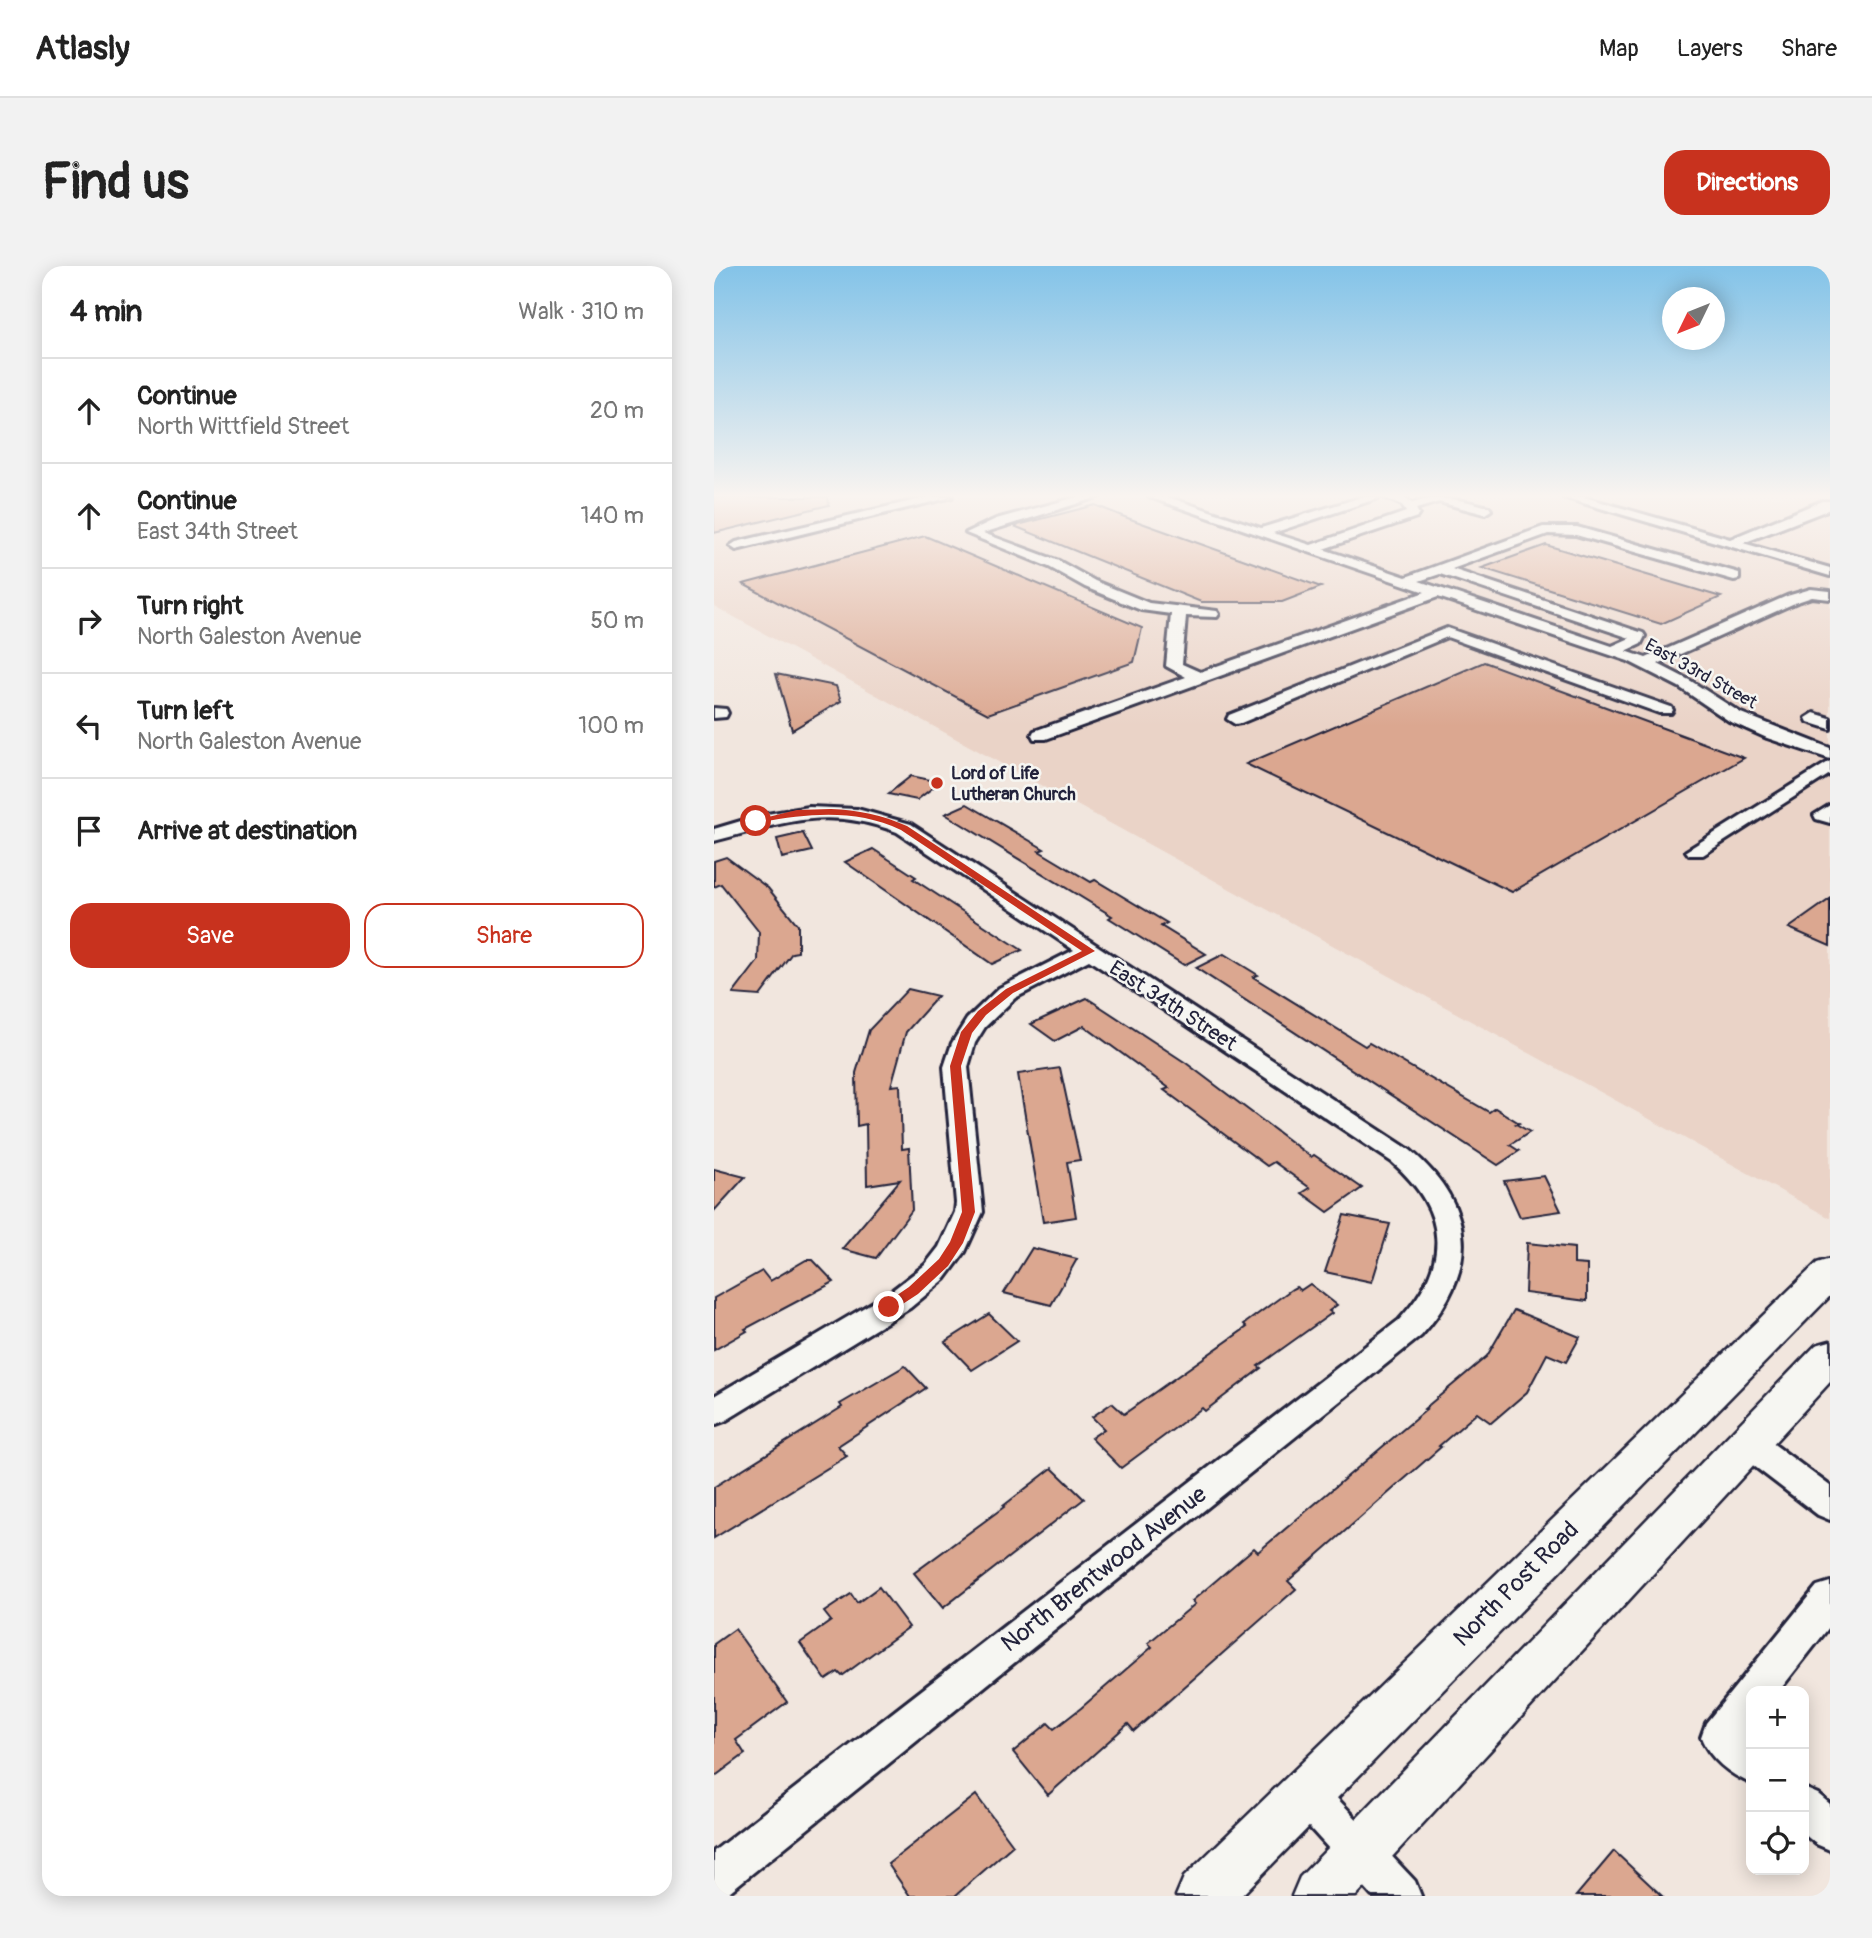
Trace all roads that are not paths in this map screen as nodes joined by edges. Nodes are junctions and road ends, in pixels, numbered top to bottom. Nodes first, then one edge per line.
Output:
1 (1070, 573) edge
2 (1383, 573) edge
3 (1428, 573) edge
4 (1451, 573) edge
5 (1724, 573) edge
6 (1734, 576) dead end
7 (1407, 581) junction
8 (1439, 592) junction
9 (1830, 595) edge
10 (1179, 610) junction
11 (1497, 611) junction
12 (1212, 614) dead end
13 (1447, 632) junction
14 (1607, 649) junction
15 (1646, 664) junction
16 (1549, 669) junction
17 (1200, 678) junction
18 (1665, 710) dead end
19 (1235, 719) dead end
20 (1040, 735) dead end
21 (1830, 754) edge
22 (1830, 766) edge
23 (1830, 810) edge
24 (1830, 817) edge
25 (714, 835) edge
26 (1696, 851) dead end
27 (1090, 951) junction
28 (1450, 1233) joint
29 (1830, 1273) edge
30 (1830, 1356) edge
31 (714, 1412) edge
32 (1748, 1443) junction
33 (1830, 1505) edge
34 (1830, 1598) edge
35 (1760, 1686) edge
36 (1746, 1704) edge
37 (1746, 1759) edge
38 (1305, 1793) junction
39 (1809, 1812) edge
40 (1830, 1830) edge
41 (1360, 1853) junction
42 (714, 1877) edge
43 (1203, 1896) edge
44 (1319, 1896) edge
45 (1401, 1896) edge

1 - 10 street
2 - 7 street, East 33rd Street
3 - 7 street
4 - 14 street
5 - 6 street
7 - 8 street, East 33rd Street
8 - 11 street, East 33rd Street
8 - 17 street
9 - 15 street
10 - 12 street
10 - 17 street
11 - 13 street
11 - 14 street, East 33rd Street
13 - 16 street
13 - 19 street
14 - 15 street, East 33rd Street
14 - 16 street
15 - 21 street, East 33rd Street
16 - 18 street
17 - 20 street
22 - 26 street
23 - 24 street
25 - 27 street, East 34th Street
27 - 28 street, East 34th Street
27 - 31 street
28 - 42 street, North Brentwood Avenue
29 - 38 main road, North Post Road
30 - 32 main road
32 - 33 street
32 - 41 main road
34 - 35 street
36 - 37 street
38 - 41 street
38 - 43 main road, North Post Road
39 - 40 street
41 - 44 main road
41 - 45 street

